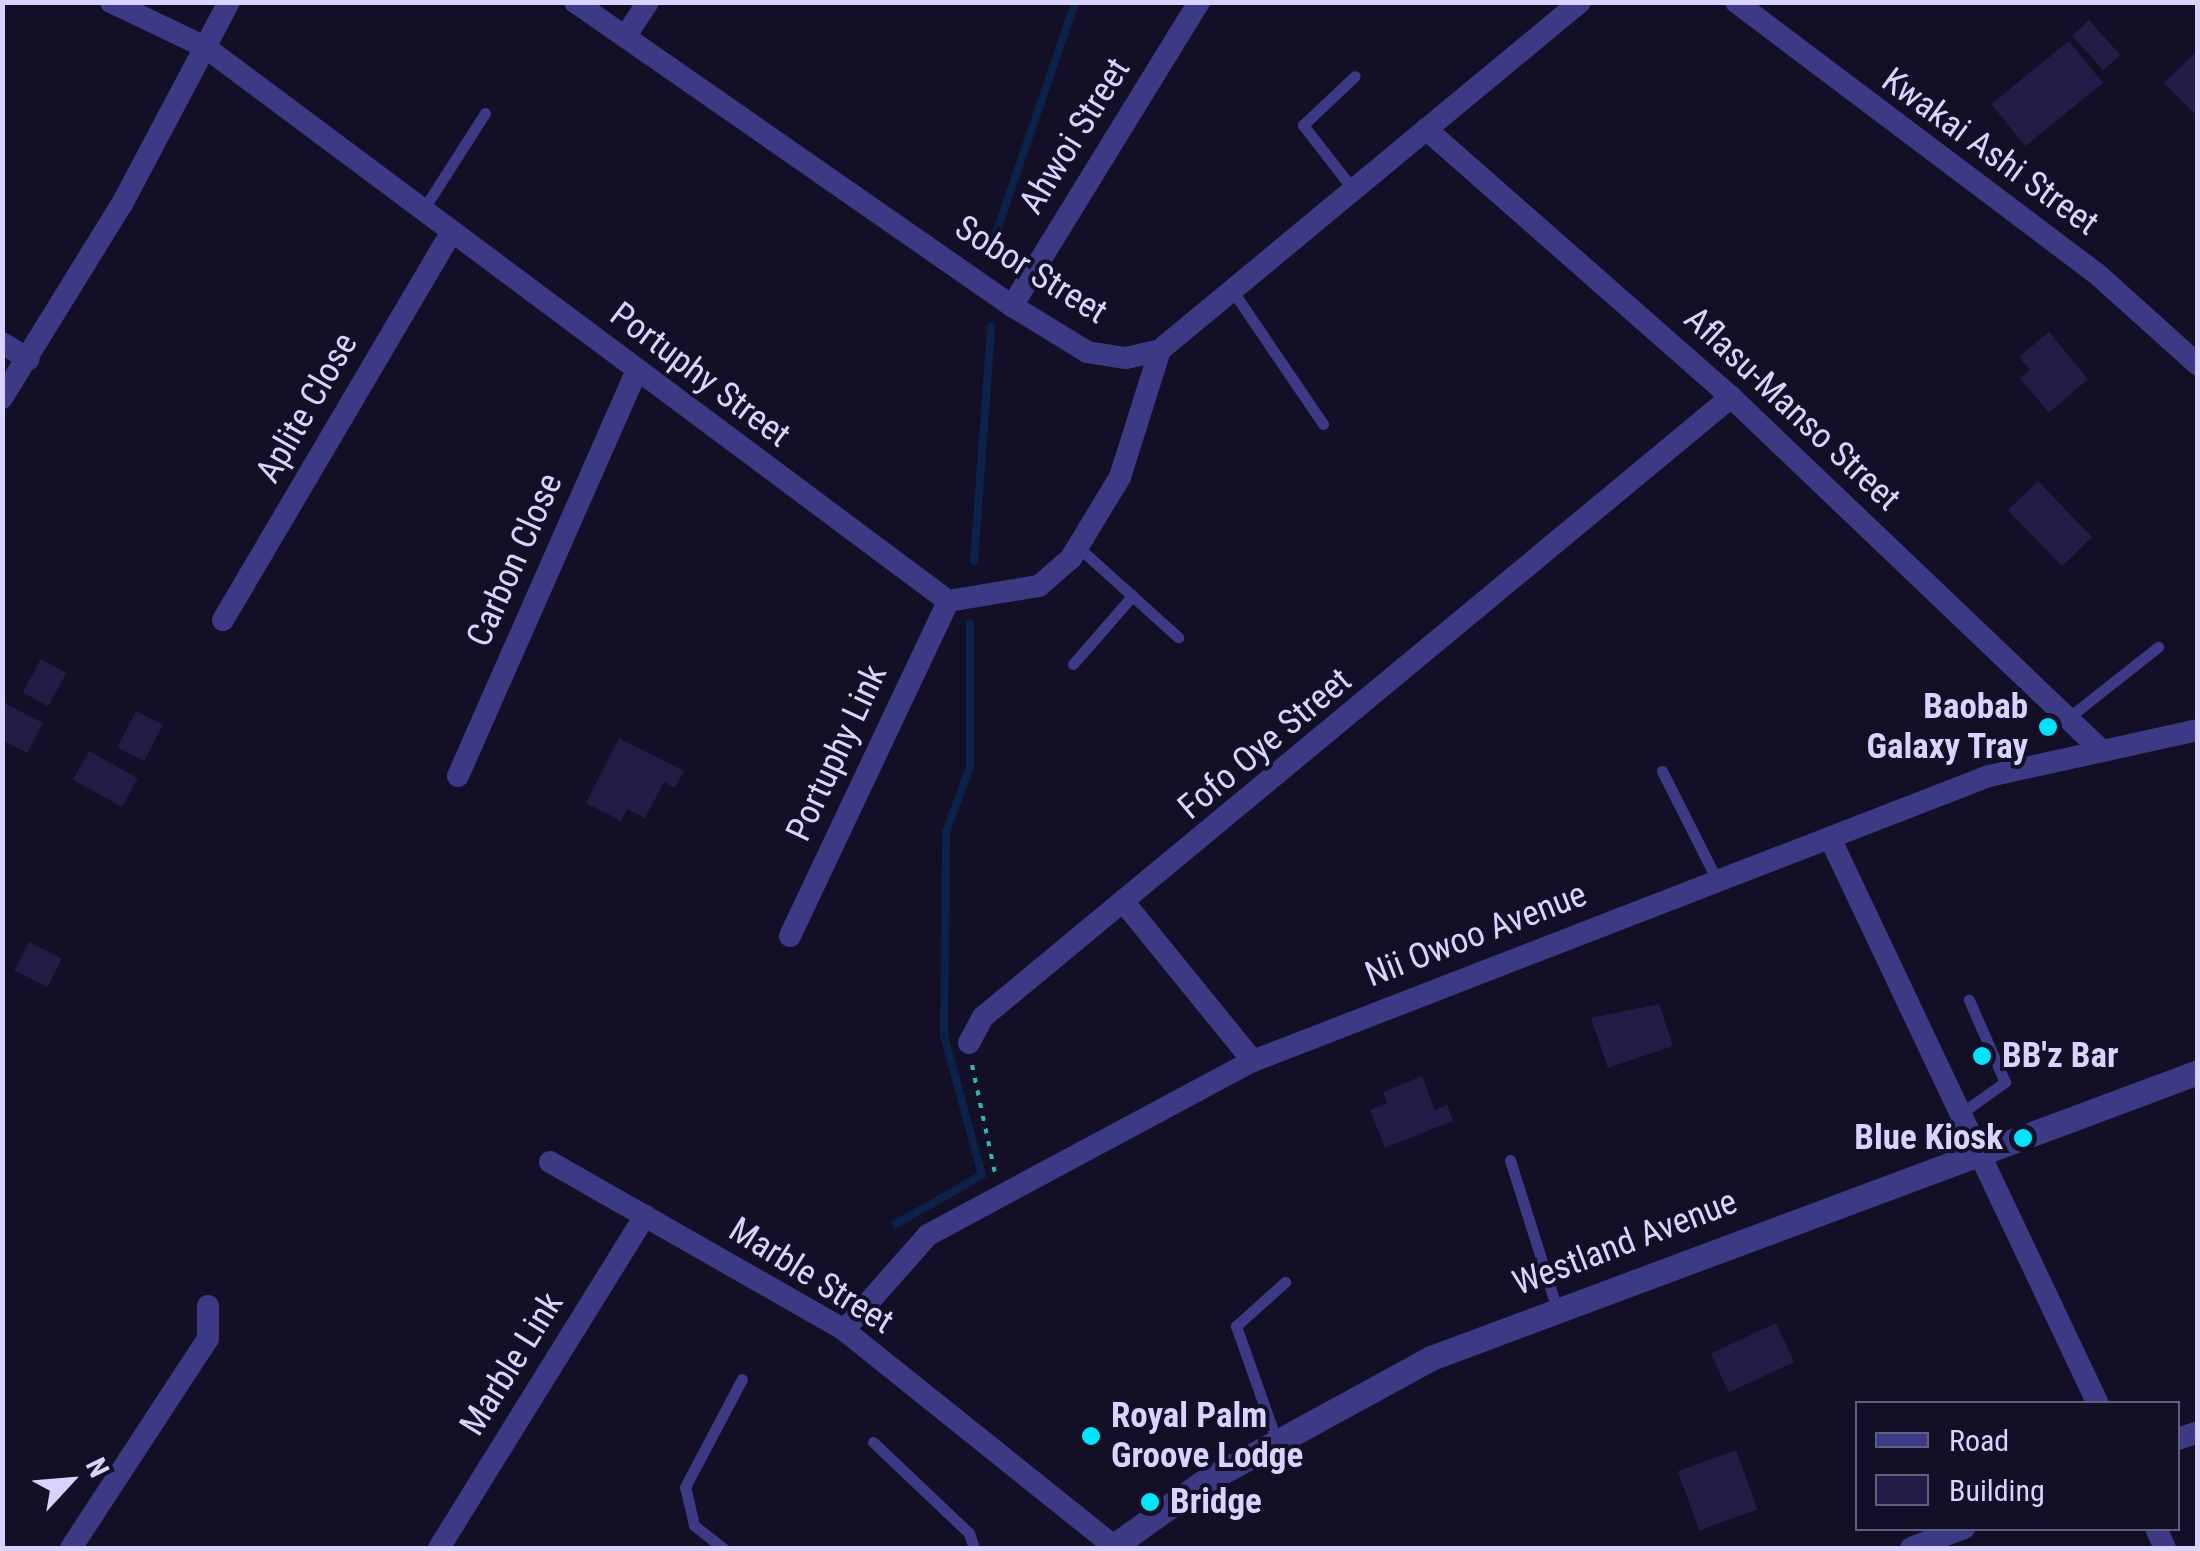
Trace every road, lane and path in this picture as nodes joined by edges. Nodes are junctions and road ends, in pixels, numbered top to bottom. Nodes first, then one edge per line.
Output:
1 (111, 2) edge
2 (229, 2) edge
3 (575, 2) edge
4 (648, 2) edge
5 (1199, 2) edge
6 (1580, 2) edge
7 (1736, 2) edge
8 (625, 38) junction
9 (205, 47) junction
10 (1355, 76) dead end
11 (485, 113) dead end
12 (1426, 129) junction
13 (1352, 188) junction
14 (423, 210) junction
15 (452, 232) junction
16 (1230, 286) junction
17 (1012, 306) junction
18 (2, 344) edge
19 (1160, 350) junction
20 (29, 359) junction
21 (2198, 365) edge
22 (636, 372) junction
23 (1730, 397) junction
24 (2, 398) edge
25 (1323, 424) dead end
26 (1078, 546) junction
27 (1133, 596) junction
28 (948, 601) junction
29 (223, 620) dead end
30 (1178, 637) dead end
31 (2158, 648) dead end
32 (1073, 664) dead end
33 (2068, 718) junction
34 (2198, 730) edge
35 (2101, 750) junction
36 (1662, 770) dead end
37 (458, 776) dead end
38 (1830, 838) junction
39 (1717, 880) junction
40 (1127, 906) junction
41 (790, 936) dead end
42 (1968, 1000) dead end
43 (968, 1043) joint
44 (1252, 1062) junction
45 (2198, 1072) edge
46 (1960, 1114) junction
47 (1976, 1148) junction
48 (1510, 1160) dead end
49 (550, 1162) dead end
50 (1000, 1197) junction
51 (645, 1216) junction
52 (1285, 1282) dead end
53 (208, 1306) dead end
54 (1556, 1306) junction
55 (844, 1330) junction
56 (742, 1379) dead end
57 (2097, 1401) edge
58 (1276, 1439) junction
59 (873, 1442) dead end
60 (1956, 1531) edge
61 (1112, 1547) edge
62 (71, 1548) edge
63 (440, 1548) edge
64 (724, 1548) edge
65 (974, 1548) edge
66 (1911, 1548) edge

1 - 9 street, Portuphy Street
2 - 9 street
3 - 8 street, Sobor Street
4 - 8 street
5 - 17 street, Ahwoi Street
6 - 12 street
7 - 21 street, Kwakai Ashi Street
8 - 17 street, Sobor Street
9 - 14 street, Portuphy Street
9 - 20 street
10 - 13 lane
11 - 14 lane
12 - 13 street
12 - 23 street, Aflasu-Manso Street
13 - 16 street
14 - 15 street, Portuphy Street
15 - 22 street, Portuphy Street
15 - 29 street, Aplite Close
16 - 19 street
16 - 25 lane
17 - 19 street, Sobor Street
18 - 20 street
19 - 26 street
20 - 24 street
22 - 28 street, Portuphy Street
22 - 37 street, Carbon Close
23 - 33 street, Aflasu-Manso Street
23 - 40 street, Fofo Oye Street
26 - 27 lane
26 - 28 street
27 - 30 lane
27 - 32 lane
28 - 41 street, Portuphy Link
31 - 33 lane
33 - 35 street, Aflasu-Manso Street
34 - 35 street, Nii Owoo Avenue
35 - 38 street, Nii Owoo Avenue
36 - 39 lane
38 - 39 street, Nii Owoo Avenue
38 - 46 street
39 - 44 street, Nii Owoo Avenue
40 - 43 street, Fofo Oye Street
40 - 44 street
42 - 46 lane
43 - 50 path
44 - 50 street, Nii Owoo Avenue
45 - 47 street, Westland Avenue
46 - 47 street
47 - 54 street, Westland Avenue
47 - 57 street
48 - 54 lane
49 - 51 street, Marble Street
50 - 55 street, Nii Owoo Avenue
51 - 55 street, Marble Street
51 - 63 street, Marble Link
52 - 58 lane
53 - 62 street
54 - 58 street, Westland Avenue
55 - 61 street, Marble Street
56 - 64 lane
58 - 61 street, Westland Avenue
59 - 65 lane
60 - 66 street

